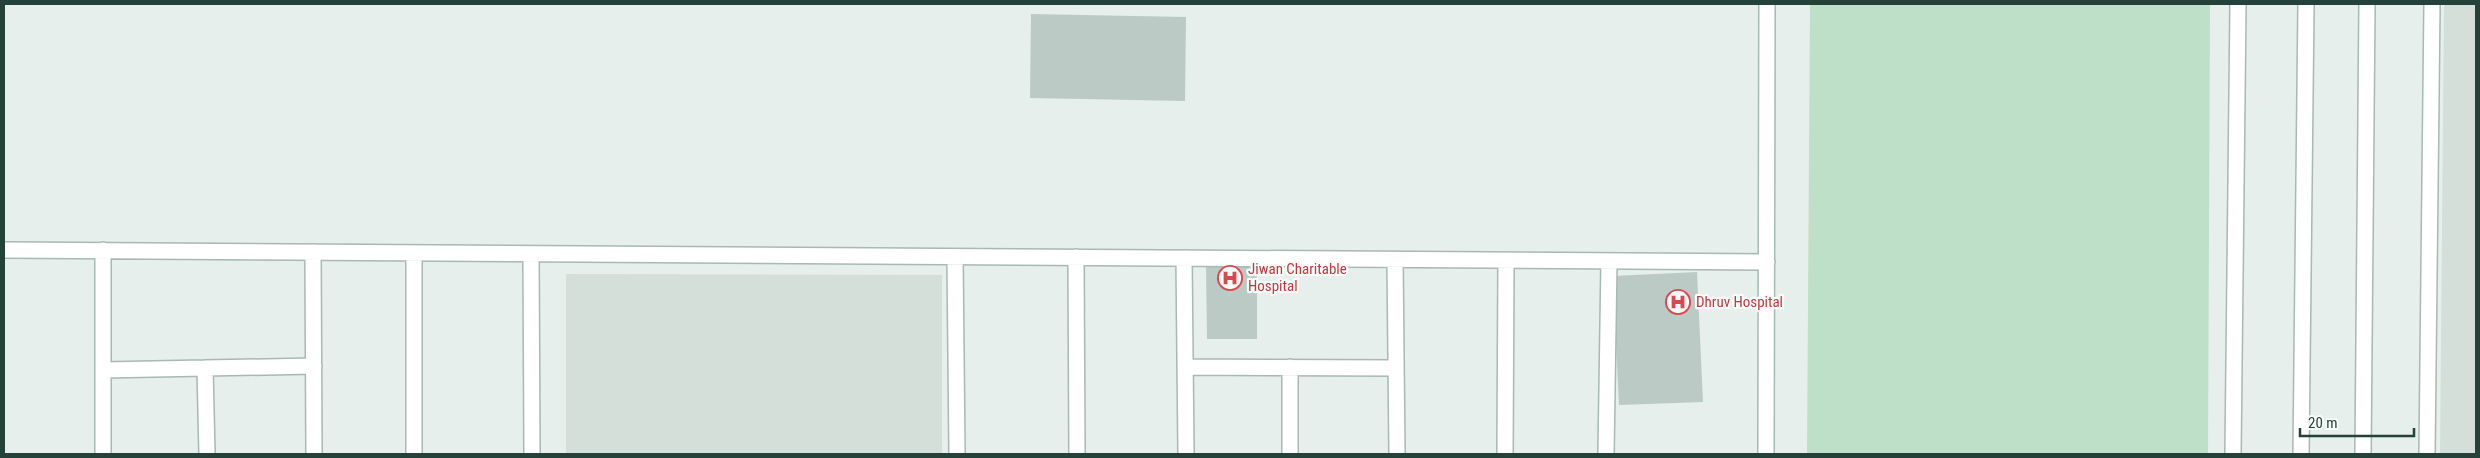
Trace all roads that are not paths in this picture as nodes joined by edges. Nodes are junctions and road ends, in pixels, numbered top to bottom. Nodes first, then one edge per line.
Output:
1 (1767, 4) edge
2 (2238, 4) edge
3 (2306, 4) edge
4 (2367, 4) edge
5 (2432, 4) edge
6 (4, 250) edge
7 (103, 250) junction
8 (313, 252) junction
9 (414, 253) junction
10 (531, 254) junction
11 (955, 257) junction
12 (1076, 258) junction
13 (1184, 258) junction
14 (1396, 260) junction
15 (1506, 261) junction
16 (1609, 261) junction
17 (1767, 262) junction
18 (314, 366) junction
19 (1185, 367) junction
20 (205, 368) junction
21 (1290, 368) junction
22 (1396, 368) junction
23 (103, 370) junction
24 (102, 454) edge
25 (207, 454) edge
26 (314, 454) edge
27 (414, 454) edge
28 (532, 454) edge
29 (957, 454) edge
30 (1077, 454) edge
31 (1186, 454) edge
32 (1290, 454) edge
33 (1397, 454) edge
34 (1505, 454) edge
35 (1606, 454) edge
36 (1766, 454) edge
37 (2234, 454) edge
38 (2301, 454) edge
39 (2363, 454) edge
40 (2427, 454) edge

1 - 17 street
2 - 37 street
3 - 38 street
4 - 39 street
5 - 40 street
6 - 7 street
7 - 8 street
7 - 23 street
8 - 9 street
8 - 18 street
9 - 10 street
9 - 27 street
10 - 11 street
10 - 28 street
11 - 12 street
11 - 29 street
12 - 13 street
12 - 30 street
13 - 14 street
13 - 19 street
14 - 15 street
14 - 22 street
15 - 16 street
15 - 34 street
16 - 17 street
16 - 35 street
17 - 36 street
18 - 20 street
18 - 26 street
19 - 21 street
19 - 31 street
20 - 23 street
20 - 25 street
21 - 22 street
21 - 32 street
22 - 33 street
23 - 24 street

